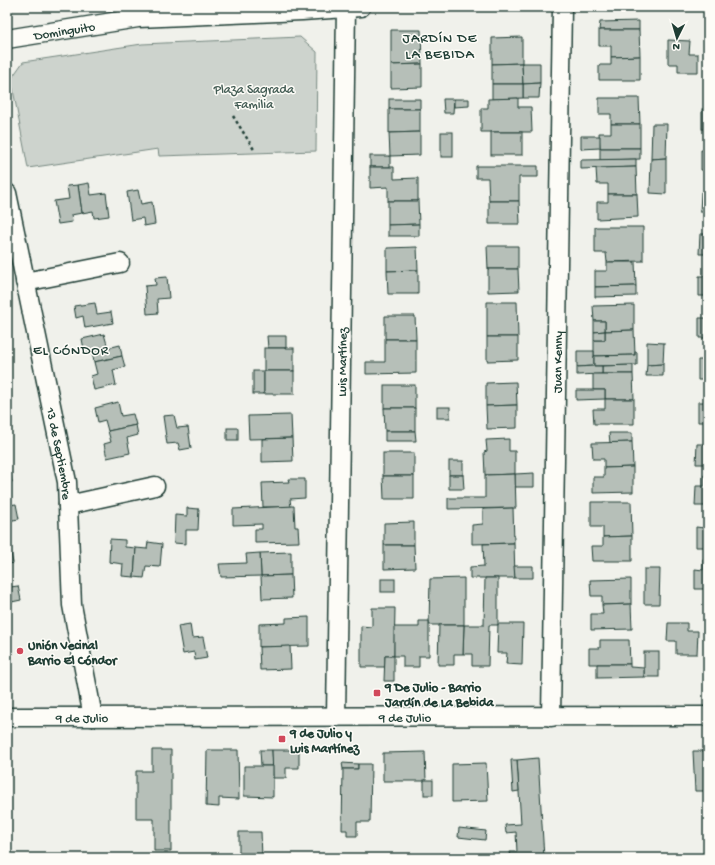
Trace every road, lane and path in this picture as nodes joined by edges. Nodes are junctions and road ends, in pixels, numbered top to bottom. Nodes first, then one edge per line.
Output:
1 (351, 7) edge
2 (562, 7) edge
3 (7, 39) edge
4 (233, 116) dead end
5 (255, 151) dead end
6 (7, 193) edge
7 (120, 263) dead end
8 (25, 282) junction
9 (155, 486) dead end
10 (68, 504) junction
11 (708, 716) edge
12 (7, 717) edge
13 (93, 717) junction
14 (336, 717) junction
15 (551, 717) junction

1 - 3 street, Dominguito
1 - 14 street, Luis Martínez
2 - 15 street, Juan Kenny
4 - 5 path
6 - 8 street, 13 de Septiembre
7 - 8 street
8 - 10 street, 13 de Septiembre
9 - 10 street
10 - 13 street, 13 de Septiembre
11 - 15 street, 9 de Julio
12 - 13 street, 9 de Julio
13 - 14 street, 9 de Julio
14 - 15 street, 9 de Julio

